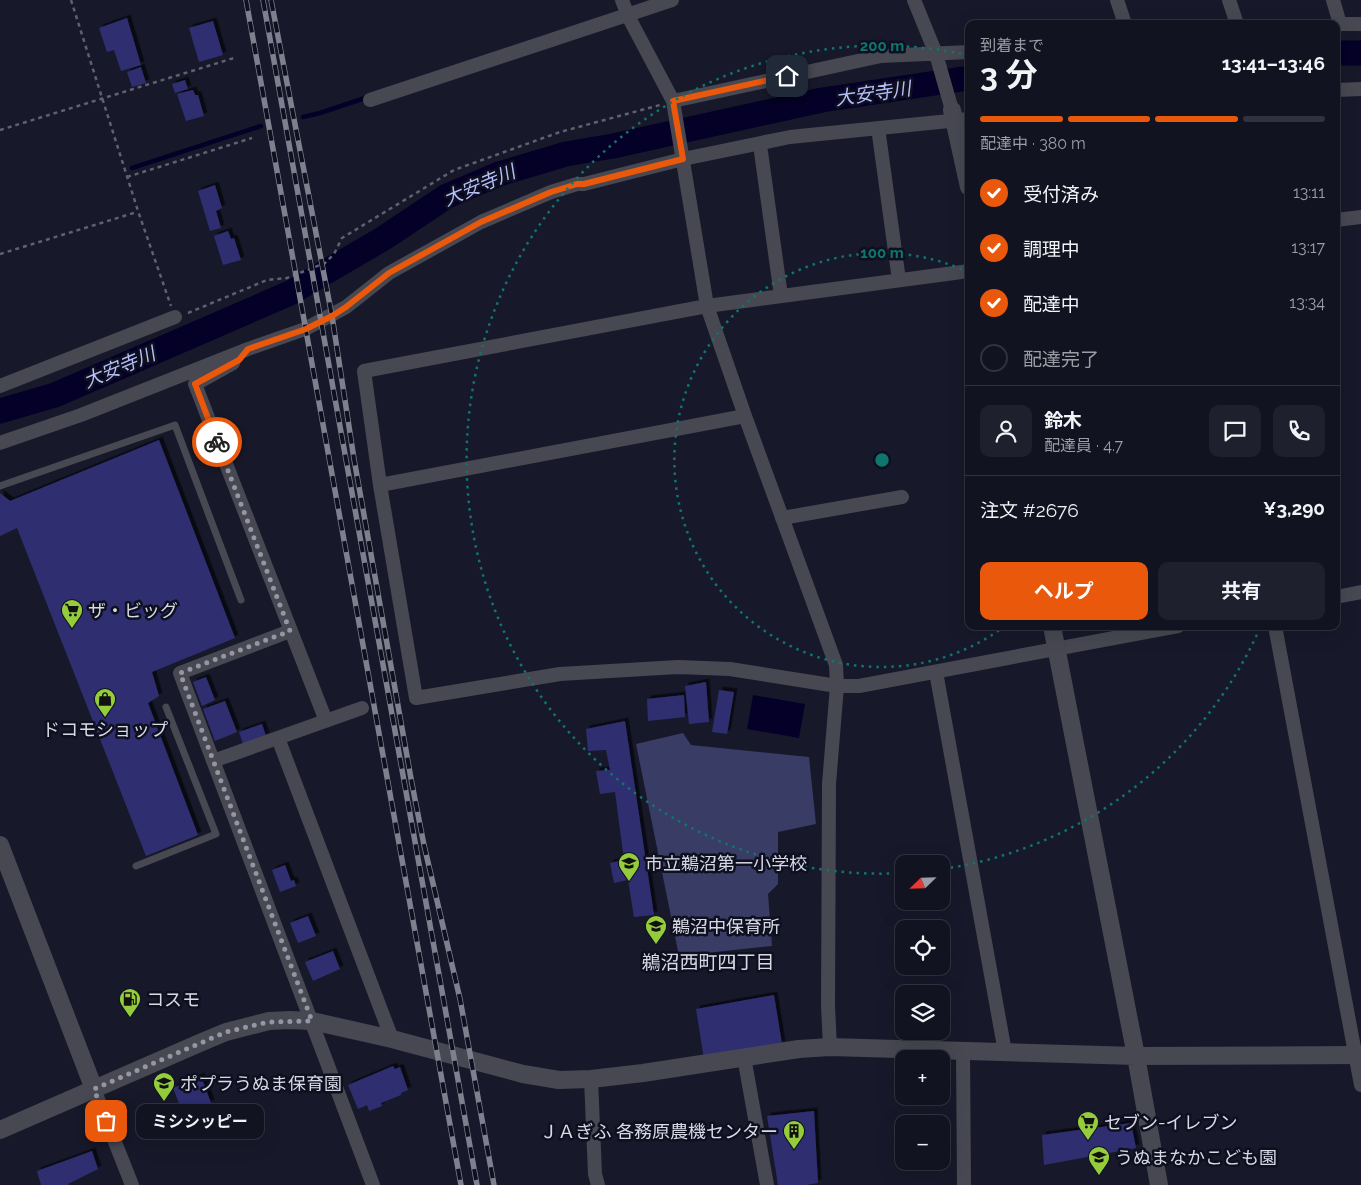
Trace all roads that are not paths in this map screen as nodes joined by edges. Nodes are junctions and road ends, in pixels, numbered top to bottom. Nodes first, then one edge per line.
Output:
1 (622, 0) edge
2 (672, 0) edge
3 (914, 0) edge
4 (1117, 0) edge
5 (1229, 0) edge
6 (1333, 0) edge
7 (628, 16) junction
8 (1124, 20) edge
9 (1236, 20) edge
10 (1337, 20) edge
11 (1340, 24) edge
12 (1361, 24) edge
13 (965, 53) edge
14 (938, 57) junction
15 (1361, 89) edge
16 (1340, 90) edge
17 (370, 100) dead end
18 (673, 102) junction
19 (959, 117) edge
20 (879, 135) dead end
21 (761, 152) dead end
22 (682, 159) junction
23 (965, 159) edge
24 (1361, 217) edge
25 (1340, 220) edge
26 (965, 272) edge
27 (899, 280) junction
28 (781, 296) junction
29 (707, 306) junction
30 (175, 317) road end
31 (248, 349) junction
32 (0, 386) edge
33 (745, 416) junction
34 (0, 443) edge
35 (380, 485) junction
36 (0, 486) edge
37 (902, 497) dead end
38 (782, 518) junction
39 (1361, 592) edge
40 (1340, 596) edge
41 (242, 600) dead end
42 (1053, 630) edge
43 (1156, 630) edge
44 (1275, 630) edge
45 (290, 631) junction
46 (1057, 648) junction
47 (936, 672) junction
48 (838, 686) junction
49 (166, 707) dead end
50 (362, 708) dead end
51 (326, 721) junction
52 (278, 738) junction
53 (213, 761) junction
54 (0, 845) edge
55 (136, 866) dead end
56 (312, 1021) junction
57 (392, 1039) junction
58 (830, 1047) junction
59 (963, 1051) junction
60 (1005, 1052) junction
61 (1358, 1055) edge
62 (1136, 1056) junction
63 (744, 1057) junction
64 (591, 1079) junction
65 (1361, 1085) edge
66 (94, 1089) junction
67 (0, 1130) edge
68 (132, 1185) edge
69 (373, 1185) edge
70 (598, 1185) edge
71 (767, 1185) edge
72 (964, 1185) edge
73 (1159, 1185) edge

1 - 7 street
2 - 7 street
3 - 14 street
4 - 8 street
5 - 9 street
6 - 10 street
7 - 17 street
7 - 18 street
11 - 12 street
13 - 14 street
14 - 18 street
14 - 19 street
15 - 16 street
18 - 22 street
19 - 22 street
19 - 23 street
20 - 27 street
21 - 28 street
22 - 29 street
22 - 31 street
24 - 25 street
26 - 27 street
27 - 28 street
28 - 29 street
29 - 33 street
29 - 35 street
30 - 32 street
31 - 34 street
31 - 45 street
33 - 35 street
33 - 38 street
35 - 48 street
36 - 41 lane
37 - 38 street
38 - 48 street
39 - 40 street
42 - 46 street
43 - 46 street
44 - 61 street
45 - 51 street
45 - 53 street
46 - 47 street
46 - 62 street
47 - 48 street
47 - 60 street
48 - 58 street
49 - 55 lane
50 - 51 street
51 - 52 street
52 - 53 street
52 - 57 street
53 - 56 street
54 - 66 street
56 - 57 street
56 - 66 street
56 - 69 street
57 - 64 street
58 - 59 street
58 - 63 street
59 - 60 street
59 - 72 street
60 - 62 street
61 - 62 street
61 - 65 street
62 - 73 street
63 - 64 street
63 - 71 street
64 - 70 street
66 - 67 street
66 - 68 street

